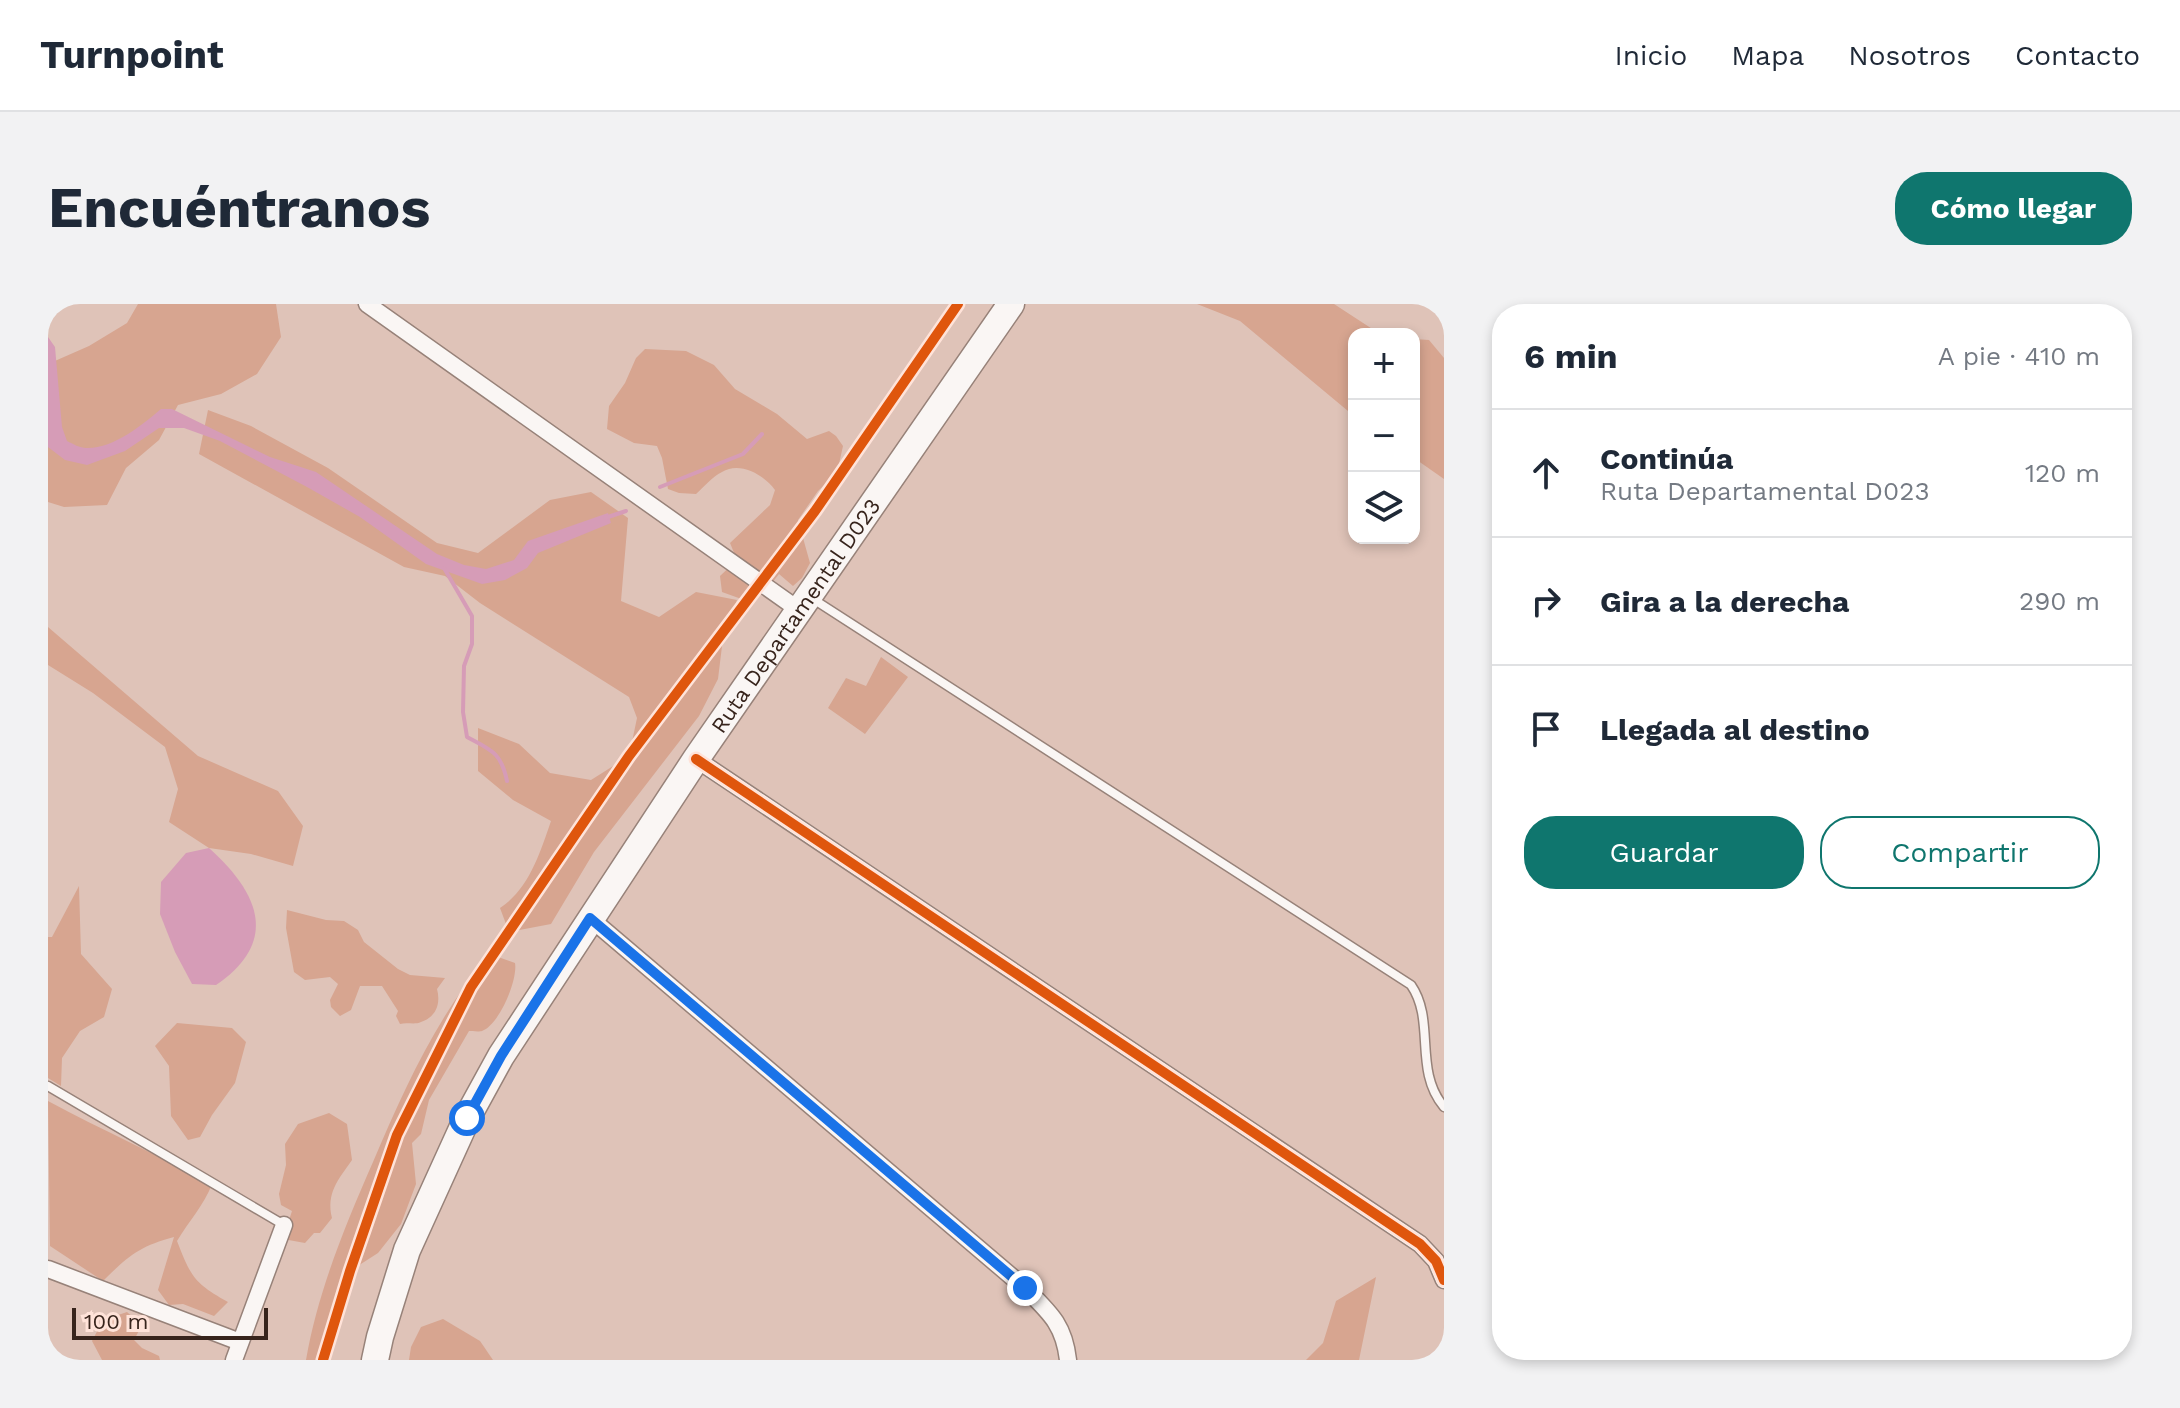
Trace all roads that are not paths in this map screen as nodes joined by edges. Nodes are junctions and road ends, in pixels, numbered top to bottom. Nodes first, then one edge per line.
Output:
1 (367, 304) edge
2 (1011, 304) edge
3 (804, 603) junction
4 (696, 759) junction
5 (590, 918) junction
6 (48, 1086) edge
7 (1444, 1107) edge
8 (284, 1225) joint
9 (48, 1269) edge
10 (1444, 1280) edge
11 (240, 1342) junction
12 (234, 1360) edge
13 (375, 1360) edge
14 (1068, 1360) edge

1 - 3 street
2 - 3 main road, Ruta Departamental D023
3 - 4 main road, Ruta Departamental D023
3 - 7 lane
4 - 5 main road, Ruta Departamental D023
4 - 10 street
5 - 13 main road, Ruta Departamental D023
5 - 14 street
6 - 8 lane
8 - 11 street
9 - 11 street
11 - 12 street

